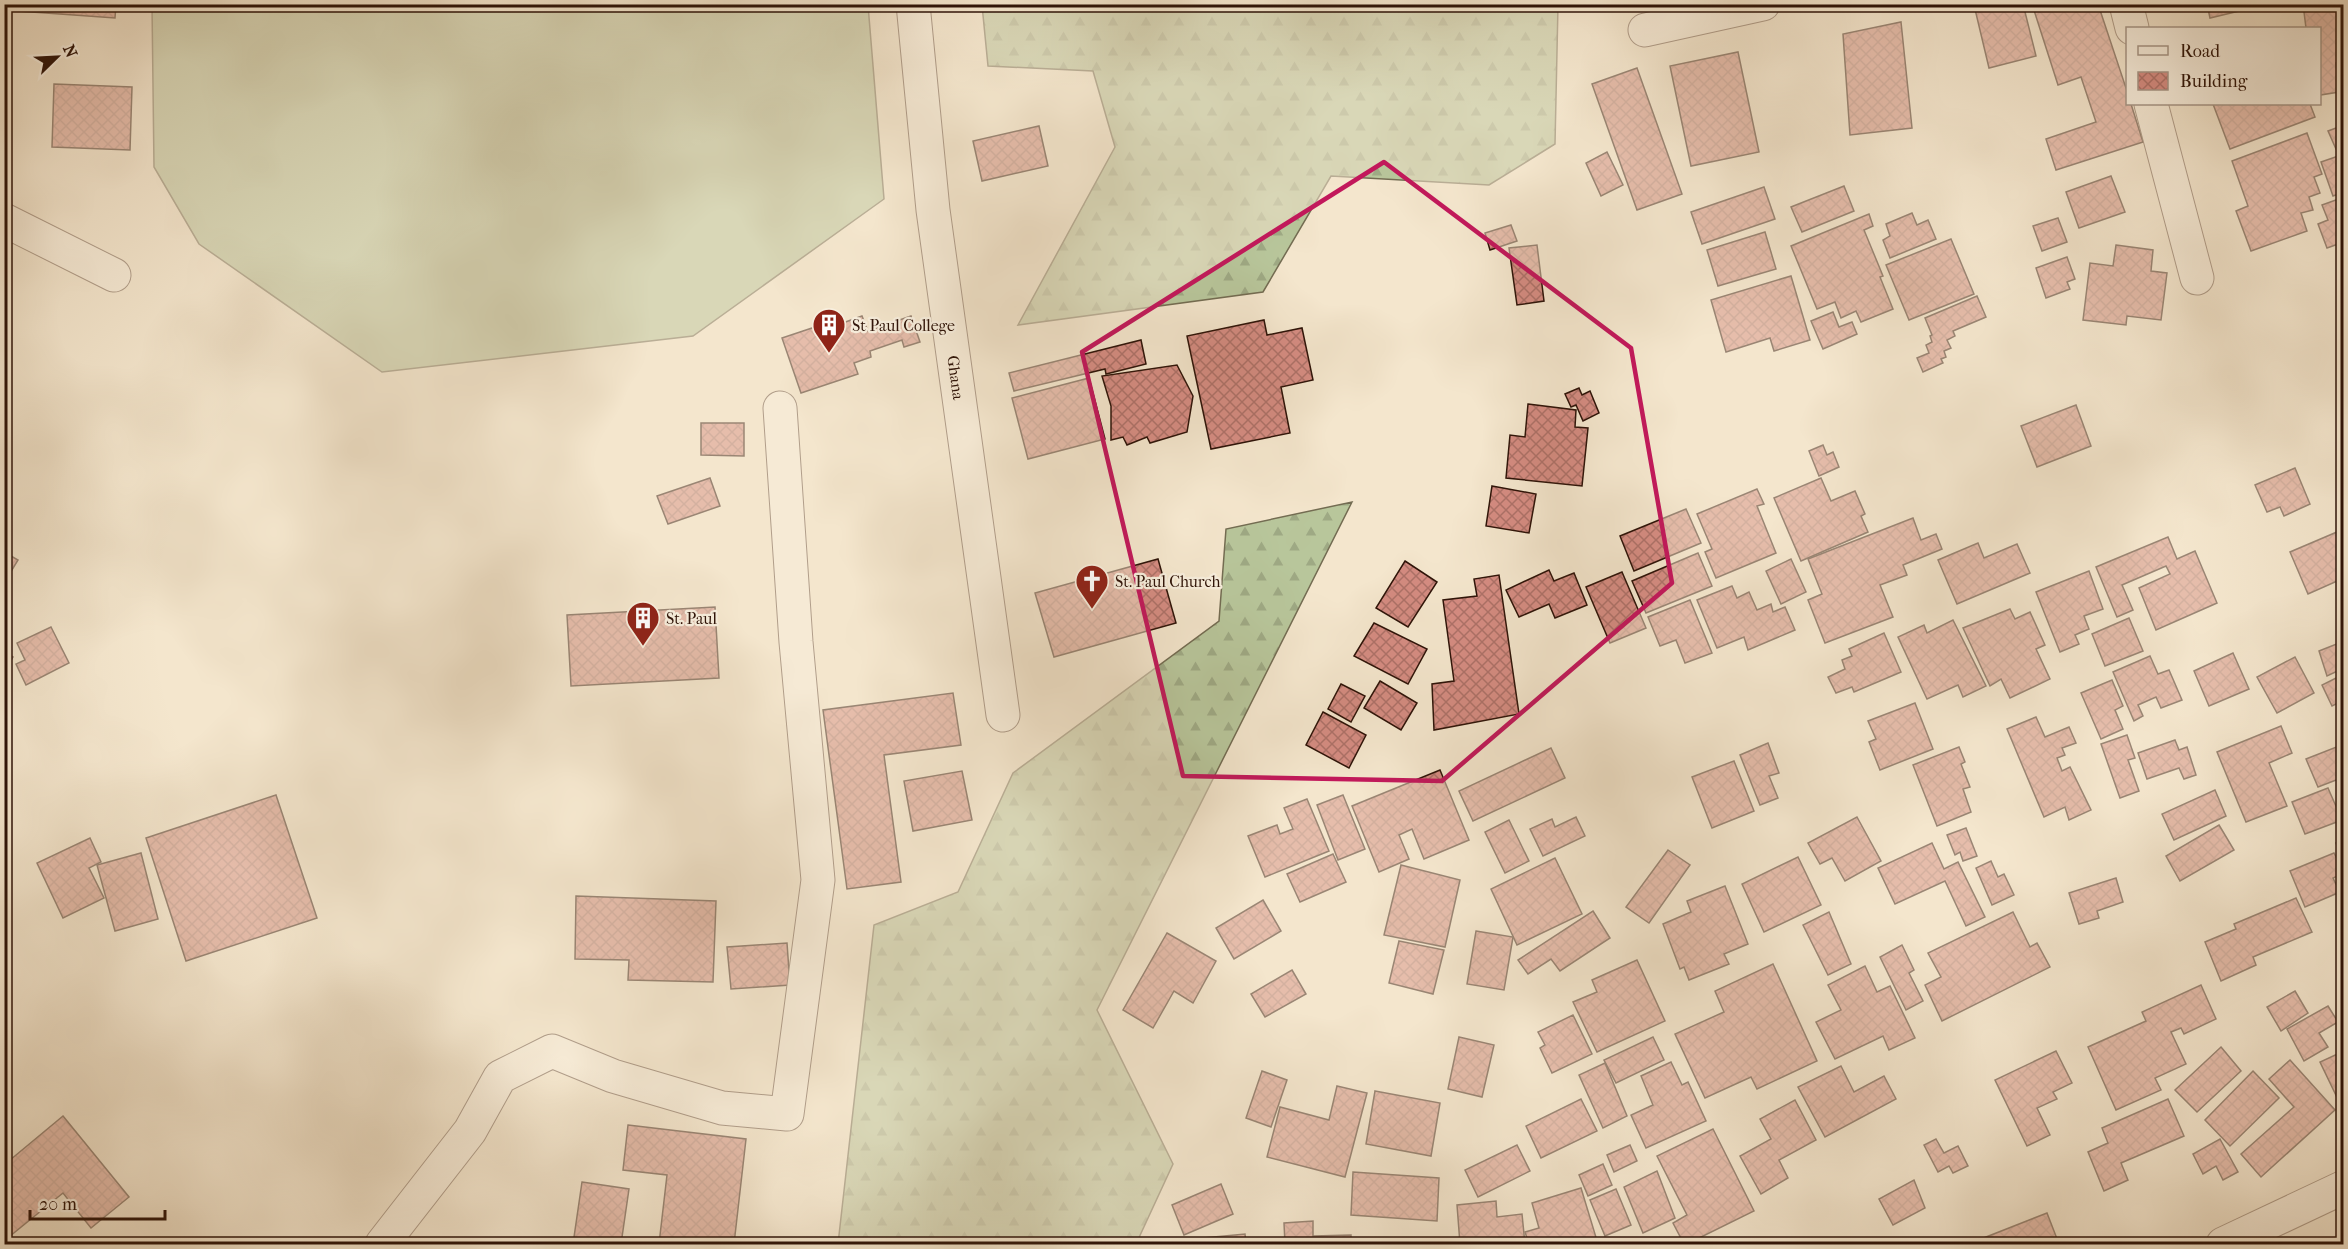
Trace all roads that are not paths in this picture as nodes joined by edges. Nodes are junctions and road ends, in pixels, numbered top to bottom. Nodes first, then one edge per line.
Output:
1 (913, 4) edge
2 (1763, 4) edge
3 (2126, 4) edge
4 (2132, 27) edge
5 (1645, 30) dead end
6 (2151, 105) edge
7 (4, 220) edge
8 (114, 275) dead end
9 (2197, 278) dead end
10 (780, 408) dead end
11 (1003, 715) dead end
12 (2343, 1187) edge
13 (382, 1245) edge
14 (2223, 1245) edge

1 - 11 street, Ghana
2 - 5 street
3 - 4 street
6 - 9 street
7 - 8 street
10 - 13 street
12 - 14 street

